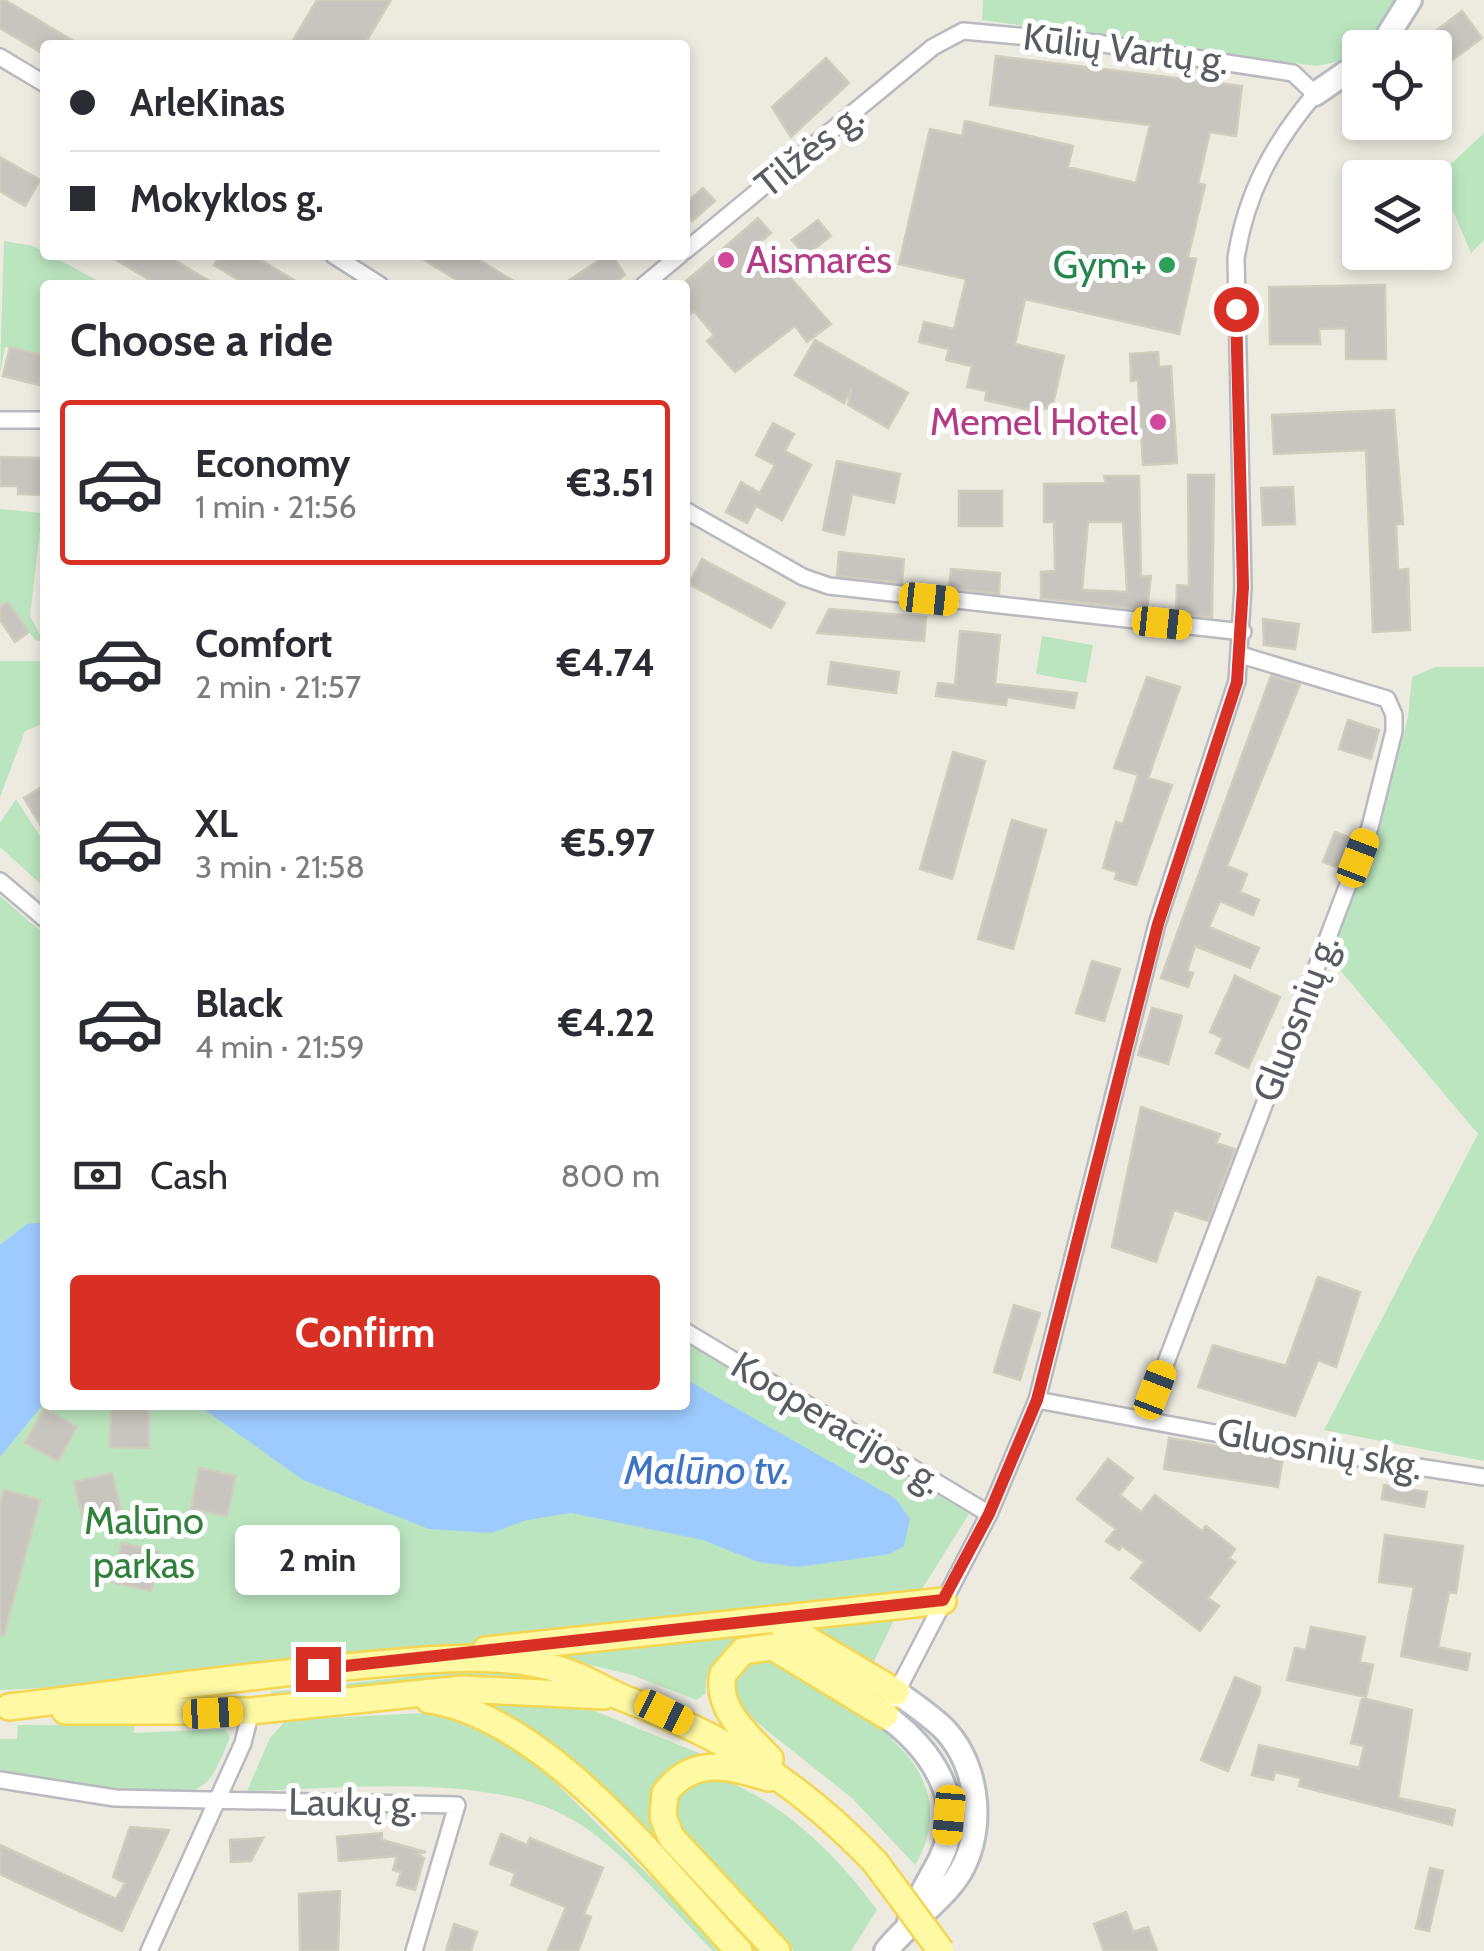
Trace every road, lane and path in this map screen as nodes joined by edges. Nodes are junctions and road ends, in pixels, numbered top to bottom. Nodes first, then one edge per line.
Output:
1 (1410, 0) edge
2 (1391, 30) edge
3 (933, 47) joint
4 (0, 56) edge
5 (1342, 75) edge
6 (40, 81) edge
7 (1315, 94) junction
8 (690, 247) edge
9 (341, 260) edge
10 (674, 260) edge
11 (372, 280) edge
12 (650, 280) edge
13 (0, 420) edge
14 (40, 420) edge
15 (690, 513) edge
16 (1243, 632) junction
17 (1241, 655) junction
18 (0, 881) edge
19 (40, 915) edge
20 (690, 1335) edge
21 (1037, 1400) junction
22 (1144, 1420) junction
23 (1484, 1477) edge
24 (989, 1514) junction
25 (943, 1600) junction
26 (773, 1619) junction
27 (431, 1659) junction
28 (246, 1676) junction
29 (896, 1692) junction
30 (399, 1696) junction
31 (624, 1698) junction
32 (4, 1706) edge
33 (251, 1711) junction
34 (884, 1715) junction
35 (0, 1780) edge
36 (793, 1784) junction
37 (216, 1800) junction
38 (908, 1922) junction
39 (149, 1951) edge
40 (414, 1951) edge
41 (739, 1951) edge
42 (777, 1951) edge
43 (886, 1951) edge
44 (940, 1951) edge

1 - 2 main road
3 - 7 street, Kūlių Vartų g.
3 - 8 street, Tilžės g.
4 - 6 street
5 - 7 main road
7 - 16 street
9 - 11 street
10 - 12 street, Tilžės g.
13 - 14 street
15 - 16 street
16 - 17 street
17 - 21 street
17 - 22 street, Gluosnių g.
18 - 19 street
20 - 24 street, Kooperacijos g.
21 - 22 street, Gluosnių skg.
21 - 24 street
22 - 23 street, Gluosnių skg.
24 - 25 street
25 - 26 main road
25 - 29 street
26 - 27 main road
26 - 29 main road
27 - 28 main road
27 - 31 main road
28 - 32 main road
28 - 33 main road
29 - 34 street
29 - 38 main road
30 - 31 main road
30 - 33 main road
30 - 41 main road
31 - 36 main road
32 - 33 main road
33 - 37 street
34 - 36 main road
34 - 38 main road
35 - 37 street
36 - 42 main road
36 - 44 main road, bridge
37 - 39 street
37 - 40 street, Laukų g.
38 - 43 main road

